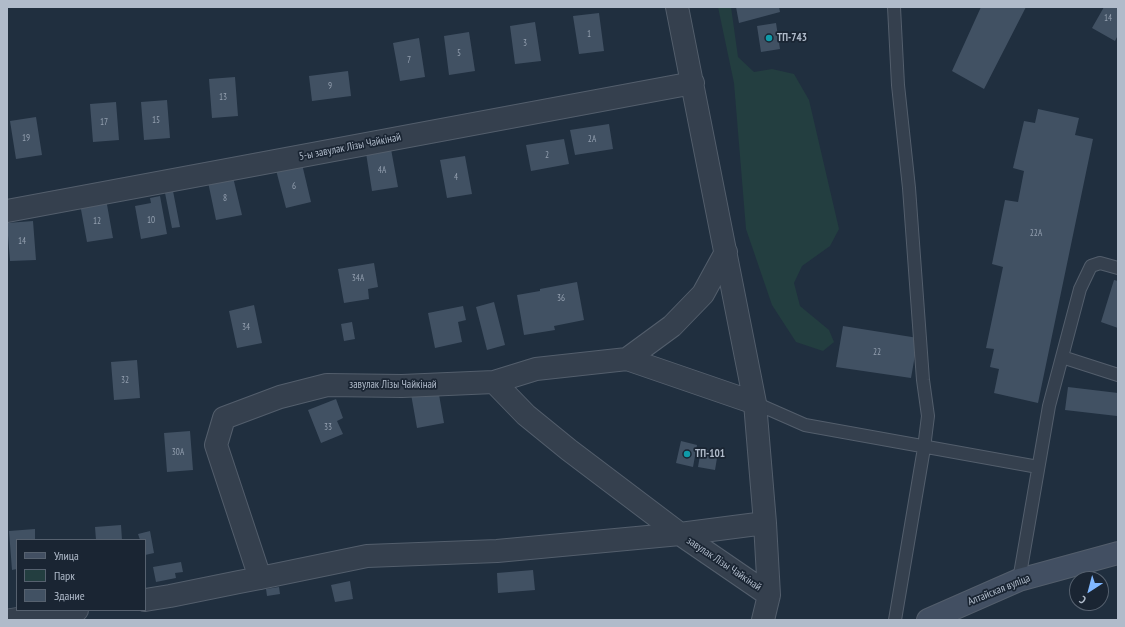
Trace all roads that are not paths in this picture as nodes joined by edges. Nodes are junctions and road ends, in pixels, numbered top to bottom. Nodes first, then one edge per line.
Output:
1 (678, 7) edge
2 (894, 7) edge
3 (693, 83) junction
4 (7, 211) edge
5 (726, 252) junction
6 (1118, 268) edge
7 (1062, 358) junction
8 (627, 359) junction
9 (1118, 375) edge
10 (494, 382) junction
11 (755, 403) junction
12 (924, 448) junction
13 (1038, 467) junction
14 (765, 523) junction
15 (680, 534) junction
16 (1118, 553) edge
17 (260, 578) junction
18 (1019, 580) junction
19 (768, 595) junction
20 (146, 600) edge
21 (70, 611) edge
22 (11, 620) edge
23 (763, 620) edge
24 (895, 620) edge
25 (928, 620) edge

1 - 3 street
2 - 12 lane
3 - 4 street, 5-ы завулак Лізы Чайкінай
3 - 5 street
5 - 8 street
5 - 11 street
6 - 7 lane
7 - 9 lane
7 - 13 lane
8 - 10 street
8 - 11 street
10 - 15 street, завулак Лізы Чайкінай
10 - 17 street, завулак Лізы Чайкінай
11 - 12 lane
11 - 14 street
12 - 13 lane
12 - 24 lane
13 - 18 lane
14 - 15 street, завулак Лізы Чайкінай
14 - 19 street
15 - 17 street, завулак Лізы Чайкінай
15 - 19 street, завулак Лізы Чайкінай
16 - 18 main road, Алтайская вуліца
17 - 20 street, завулак Лізы Чайкінай
18 - 25 main road, Алтайская вуліца
19 - 23 street
21 - 22 street

